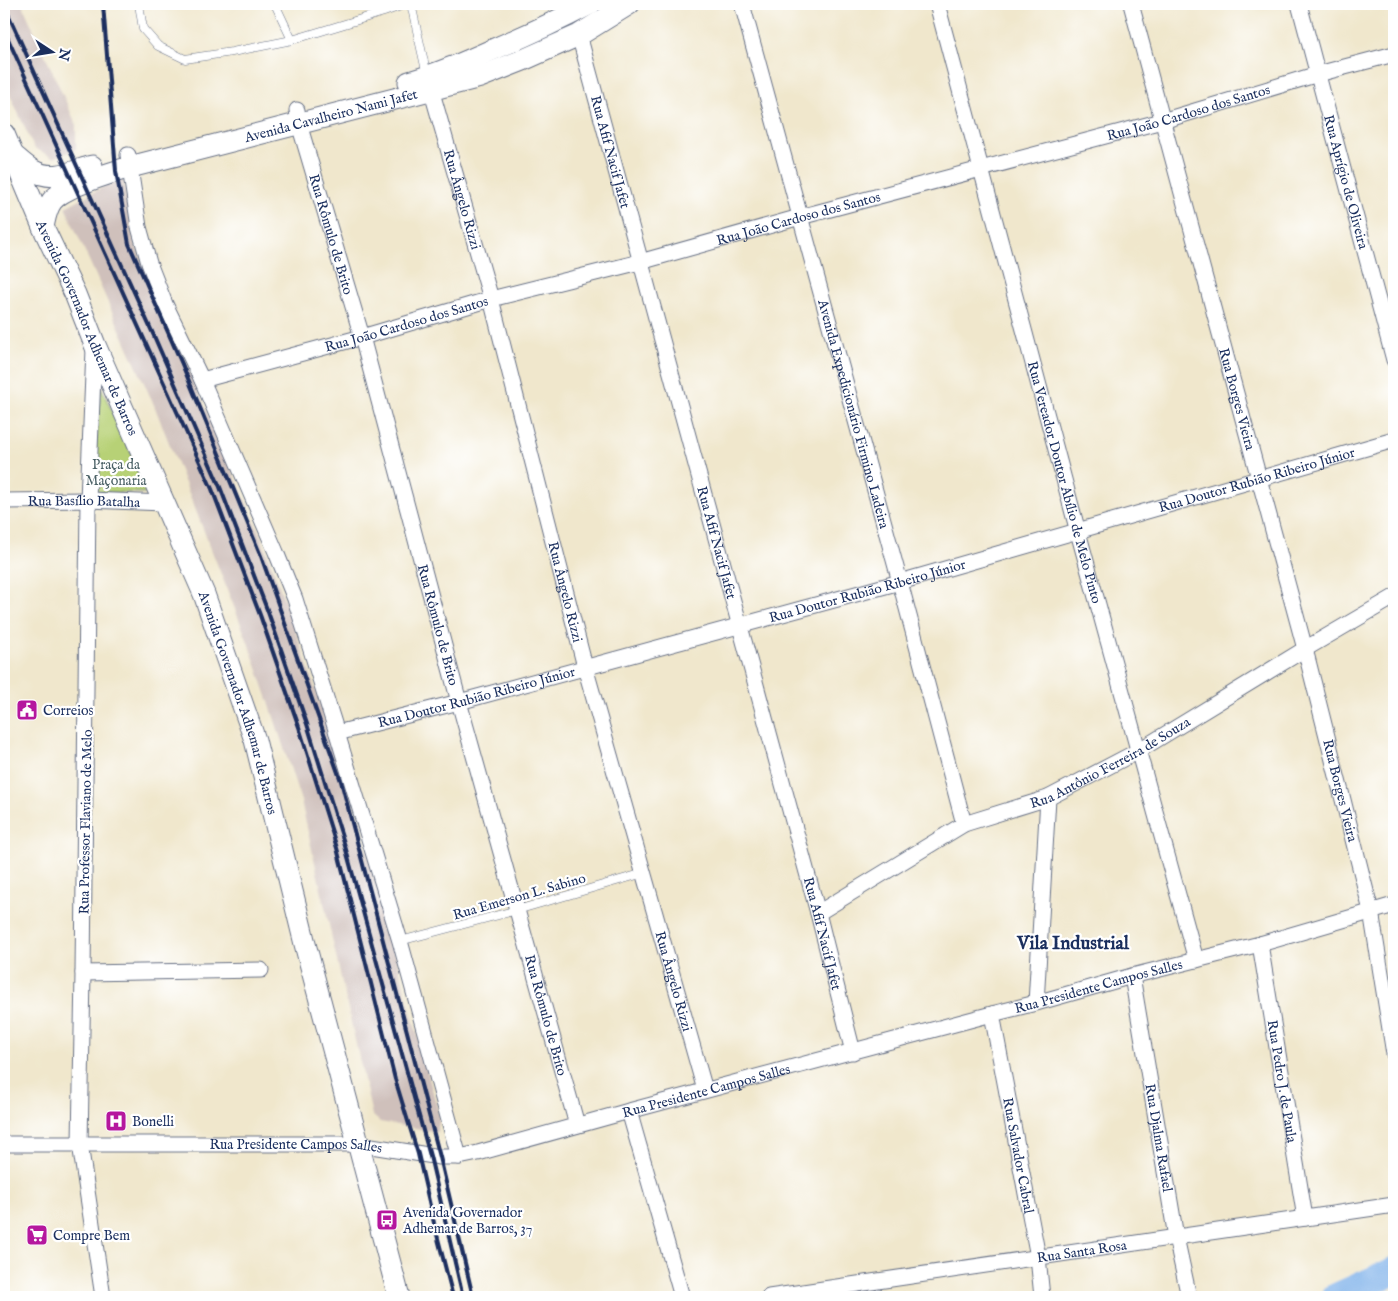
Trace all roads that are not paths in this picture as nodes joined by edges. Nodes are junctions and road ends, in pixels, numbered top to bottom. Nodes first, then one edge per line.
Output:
1 (139, 4) edge
2 (275, 4) edge
3 (411, 4) edge
4 (590, 4) edge
5 (629, 4) edge
6 (742, 4) edge
7 (937, 4) edge
8 (1131, 4) edge
9 (1299, 4) edge
10 (398, 6) dead end
11 (579, 35) junction
12 (292, 40) junction
13 (1394, 54) edge
14 (1318, 74) junction
15 (429, 84) junction
16 (298, 117) junction
17 (1162, 121) junction
18 (8, 144) edge
19 (129, 161) junction
20 (982, 168) junction
21 (800, 217) junction
22 (43, 227) junction
23 (640, 262) junction
24 (491, 299) junction
25 (362, 337) junction
26 (94, 345) junction
27 (1394, 360) edge
28 (202, 380) junction
29 (1394, 440) edge
30 (1260, 479) junction
31 (88, 500) junction
32 (4, 501) edge
33 (164, 503) junction
34 (1078, 532) junction
35 (900, 582) junction
36 (1394, 597) edge
37 (739, 626) junction
38 (1305, 649) junction
39 (585, 667) junction
40 (459, 702) junction
41 (337, 733) junction
42 (1138, 751) junction
43 (1048, 798) junction
44 (964, 824) junction
45 (644, 873) junction
46 (1394, 905) edge
47 (517, 910) junction
48 (1371, 911) junction
49 (818, 913) junction
50 (400, 941) junction
51 (1260, 944) junction
52 (1196, 960) junction
53 (260, 970) dead end
54 (83, 973) junction
55 (1132, 976) junction
56 (1036, 1003) junction
57 (992, 1014) junction
58 (853, 1052) junction
59 (1394, 1054) edge
60 (706, 1090) junction
61 (628, 1111) junction
62 (577, 1125) junction
63 (4, 1144) edge
64 (80, 1144) junction
65 (359, 1144) junction
66 (459, 1157) junction
67 (1394, 1204) edge
68 (1305, 1218) junction
69 (1176, 1237) junction
70 (1038, 1257) junction
71 (103, 1297) edge
72 (400, 1297) edge
73 (682, 1297) edge
74 (769, 1297) edge
75 (1042, 1297) edge
76 (1189, 1297) edge

1 - 12 lane
2 - 12 lane
3 - 15 lane
4 - 15 main road, Avenida Cavalheiro Nami Jafet
5 - 11 main road, Avenida Cavalheiro Nami Jafet
6 - 21 street, Avenida Expedicionário Firmino Ladeira
7 - 20 street, Rua Vereador Doutor Abílio de Melo Pinto
8 - 17 street, Rua Borges Vieira
9 - 14 street, Rua Aprígio de Oliveira
10 - 12 lane
11 - 15 main road, Avenida Cavalheiro Nami Jafet
11 - 23 street, Rua Afif Nacif Jafet
13 - 14 street, Rua João Cardoso dos Santos
14 - 17 street, Rua João Cardoso dos Santos
14 - 27 street, Rua Aprígio de Oliveira
15 - 16 main road, Avenida Cavalheiro Nami Jafet
15 - 24 street, Rua Ângelo Rizzi
16 - 19 main road, Avenida Cavalheiro Nami Jafet
16 - 25 street, Rua Rômulo de Brito
17 - 20 street, Rua João Cardoso dos Santos
17 - 30 street, Rua Borges Vieira
18 - 19 main road, Avenida Cavalheiro Nami Jafet
18 - 22 main road, Avenida Governador Adhemar de Barros
19 - 22 main road, Avenida Cavalheiro Nami Jafet
19 - 28 street
20 - 21 street, Rua João Cardoso dos Santos
20 - 34 street, Rua Vereador Doutor Abílio de Melo Pinto
21 - 23 street, Rua João Cardoso dos Santos
21 - 35 street, Avenida Expedicionário Firmino Ladeira
22 - 26 main road, Avenida Governador Adhemar de Barros
23 - 24 street, Rua João Cardoso dos Santos
23 - 37 street, Rua Afif Nacif Jafet
24 - 25 street, Rua João Cardoso dos Santos
24 - 39 street, Rua Ângelo Rizzi
25 - 28 street, Rua João Cardoso dos Santos
25 - 40 street, Rua Rômulo de Brito
26 - 31 street, Rua Professor Flaviano de Melo
26 - 33 main road, Avenida Governador Adhemar de Barros
28 - 41 street
29 - 30 street, Rua Doutor Rubião Ribeiro Júnior
30 - 34 street, Rua Doutor Rubião Ribeiro Júnior
30 - 38 street, Rua Borges Vieira
31 - 32 street, Rua Basílio Batalha
31 - 33 street, Rua Basílio Batalha
31 - 54 street, Rua Professor Flaviano de Melo
33 - 65 main road, Avenida Governador Adhemar de Barros
34 - 35 street, Rua Doutor Rubião Ribeiro Júnior
34 - 42 street, Rua Vereador Doutor Abílio de Melo Pinto
35 - 37 street, Rua Doutor Rubião Ribeiro Júnior
35 - 44 street, Avenida Expedicionário Firmino Ladeira
36 - 38 street, Rua Antônio Ferreira de Souza
37 - 39 street, Rua Doutor Rubião Ribeiro Júnior
37 - 49 street, Rua Afif Nacif Jafet
38 - 42 street, Rua Antônio Ferreira de Souza
38 - 48 street, Rua Borges Vieira
39 - 40 street, Rua Doutor Rubião Ribeiro Júnior
39 - 45 street, Rua Ângelo Rizzi
40 - 41 street, Rua Doutor Rubião Ribeiro Júnior
40 - 47 street, Rua Rômulo de Brito
41 - 50 street
42 - 43 street, Rua Antônio Ferreira de Souza
42 - 52 street, Rua Vereador Doutor Abílio de Melo Pinto
43 - 44 street, Rua Antônio Ferreira de Souza
43 - 56 street
44 - 49 street, Rua Antônio Ferreira de Souza
45 - 47 lane, Rua Emerson L. Sabino
45 - 60 street, Rua Ângelo Rizzi
46 - 48 street, Rua Presidente Campos Salles
47 - 50 lane, Rua Emerson L. Sabino
47 - 62 street, Rua Rômulo de Brito
48 - 51 street, Rua Presidente Campos Salles
48 - 59 street, Rua Borges Vieira
49 - 58 street, Rua Afif Nacif Jafet
50 - 66 street
51 - 52 street, Rua Presidente Campos Salles
51 - 68 street, Rua Pedro J. de Paula
52 - 55 street, Rua Presidente Campos Salles
53 - 54 street
54 - 64 street, Rua Professor Flaviano de Melo
55 - 56 street, Rua Presidente Campos Salles
55 - 69 street, Rua Djalma Rafael
56 - 57 street, Rua Presidente Campos Salles
57 - 58 street, Rua Presidente Campos Salles
57 - 70 street, Rua Salvador Cabral
58 - 60 street, Rua Presidente Campos Salles
60 - 61 street, Rua Presidente Campos Salles
61 - 62 street, Rua Presidente Campos Salles
61 - 73 street
62 - 66 street, Rua Presidente Campos Salles
63 - 64 street, Rua Presidente Campos Salles
64 - 65 street, Rua Presidente Campos Salles
64 - 71 street, Rua Professor Flaviano de Melo
65 - 66 street, Rua Presidente Campos Salles
65 - 72 main road, Avenida Governador Adhemar de Barros
67 - 68 street, Rua Santa Rosa
68 - 69 street, Rua Santa Rosa
69 - 70 street, Rua Santa Rosa
69 - 76 street, Rua Djalma Rafael
70 - 74 street, Rua Santa Rosa
70 - 75 street, Rua Salvador Cabral

